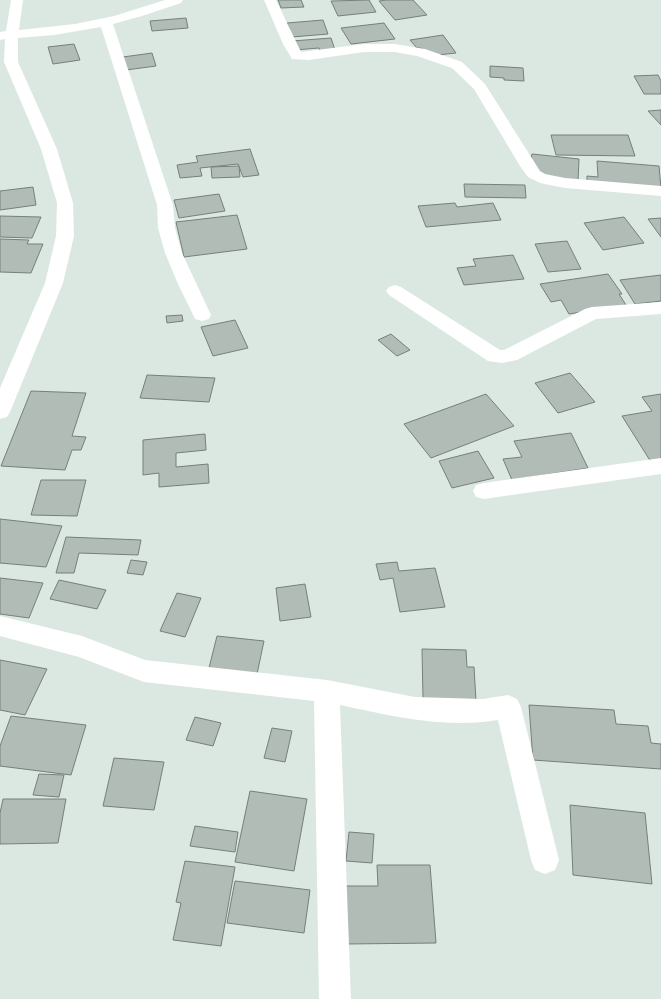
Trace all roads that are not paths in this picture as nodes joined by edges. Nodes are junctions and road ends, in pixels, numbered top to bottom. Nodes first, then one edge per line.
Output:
1 (17, 0) edge
2 (177, 0) edge
3 (270, 0) edge
4 (106, 22) junction
5 (6, 35) edge
6 (661, 191) edge
7 (395, 291) dead end
8 (661, 308) edge
9 (202, 315) dead end
10 (0, 412) edge
11 (661, 466) edge
12 (484, 491) dead end
13 (0, 626) edge
14 (327, 691) junction
15 (545, 860) dead end
16 (335, 999) edge

1 - 5 street
2 - 4 street
3 - 6 street
4 - 5 street
4 - 9 street
5 - 10 street
7 - 8 street
11 - 12 street
13 - 14 street
14 - 15 street
14 - 16 street

